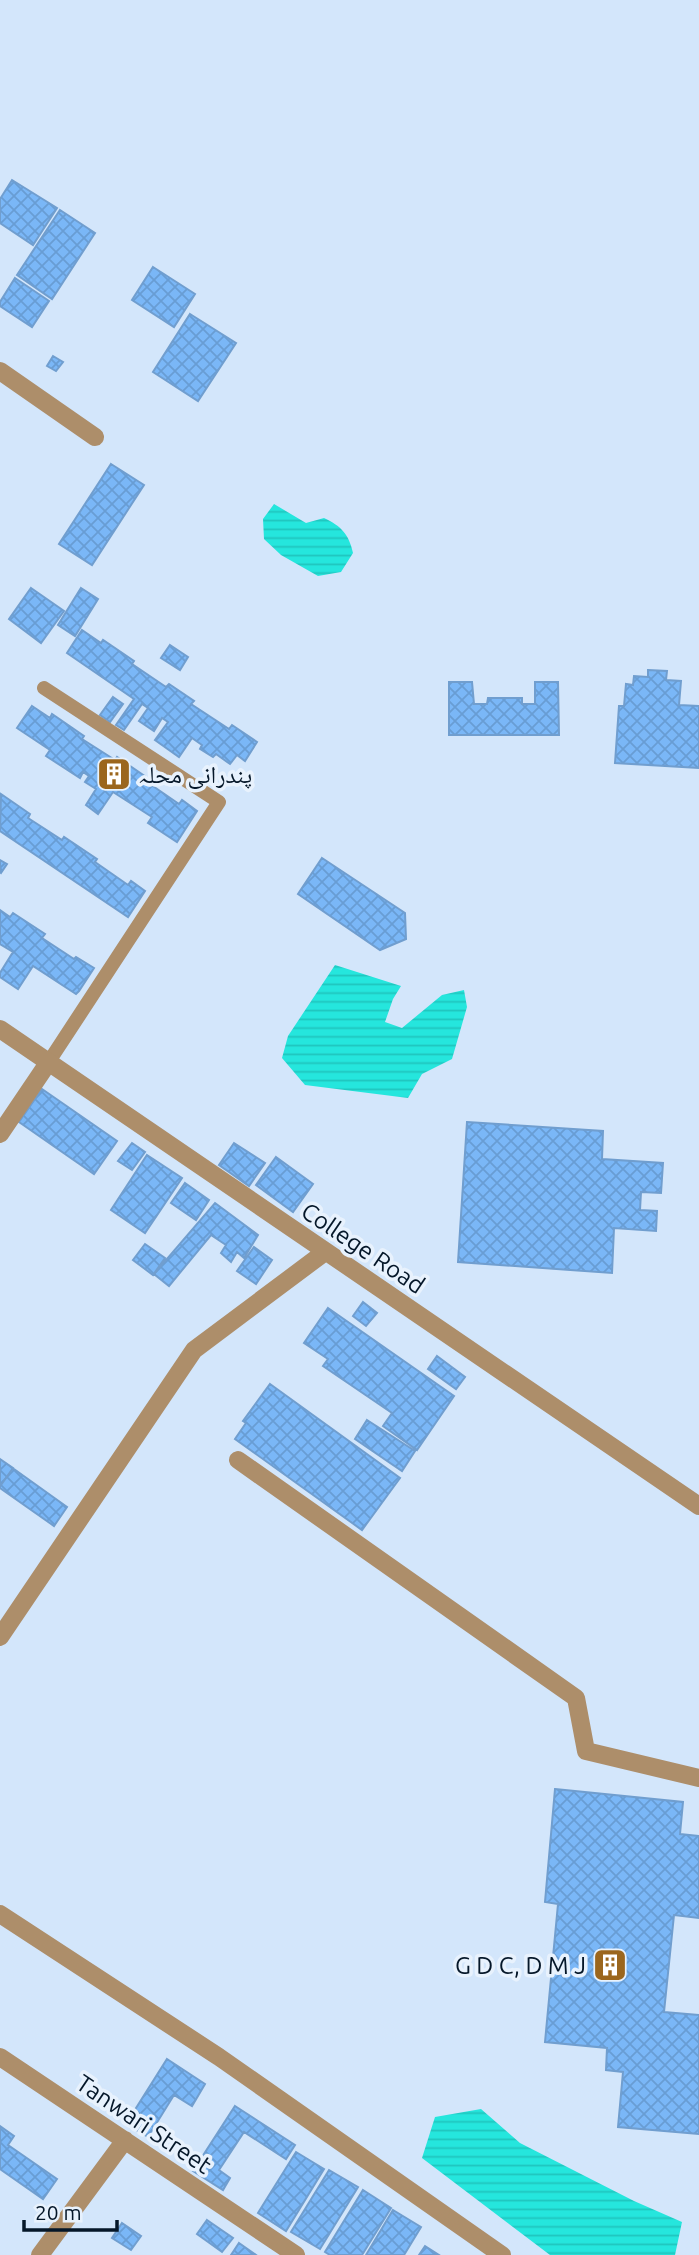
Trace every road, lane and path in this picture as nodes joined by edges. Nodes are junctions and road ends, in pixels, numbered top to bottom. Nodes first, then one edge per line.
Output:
1 (0, 371) edge
2 (95, 437) dead end
3 (44, 688) dead end
4 (0, 1029) edge
5 (48, 1063) junction
6 (0, 1133) edge
7 (325, 1252) junction
8 (238, 1460) dead end
9 (699, 1506) edge
10 (0, 1637) edge
11 (699, 1779) edge
12 (0, 1914) edge
13 (0, 2057) edge
14 (125, 2140) junction
15 (40, 2255) edge
16 (296, 2255) edge
17 (502, 2255) edge

1 - 2 street
3 - 5 lane
4 - 5 street, College Road
5 - 6 street
5 - 7 street, College Road
7 - 9 street, College Road
7 - 10 street
8 - 11 street
12 - 17 street
13 - 14 street, Tanwari Street
14 - 15 street
14 - 16 street, Tanwari Street

